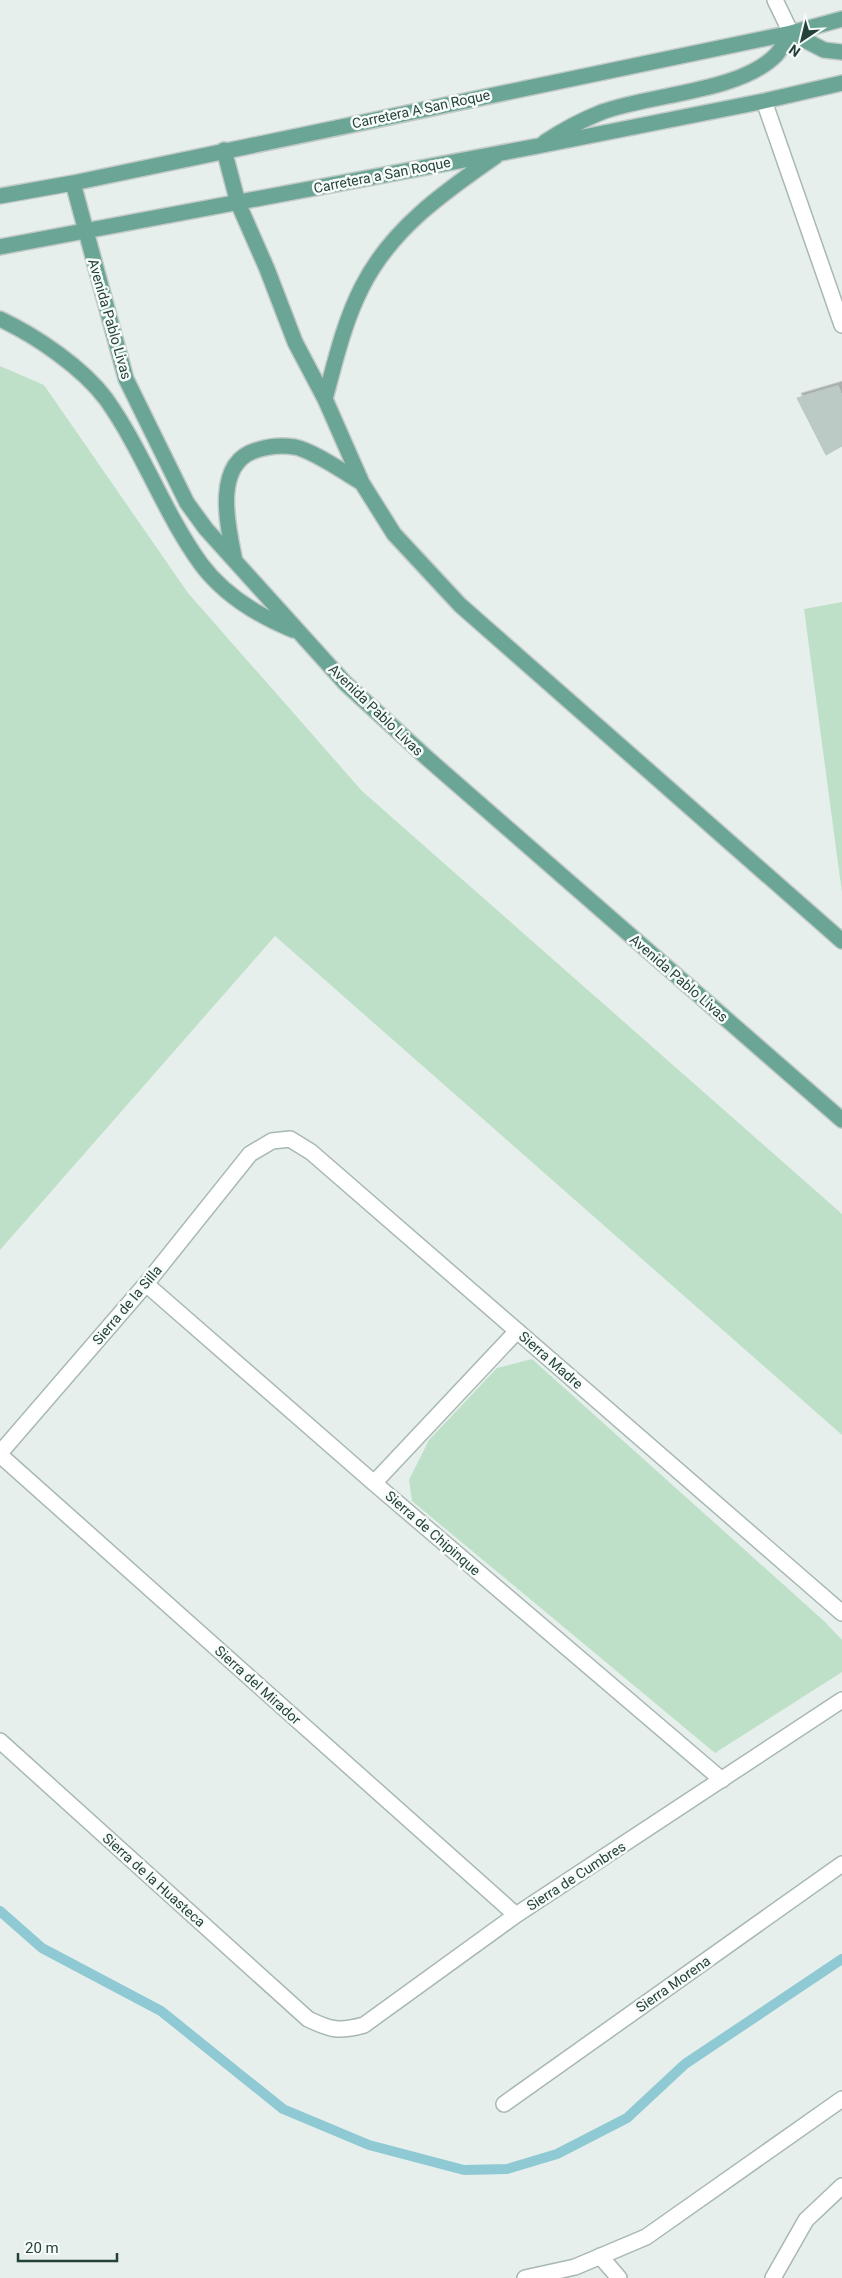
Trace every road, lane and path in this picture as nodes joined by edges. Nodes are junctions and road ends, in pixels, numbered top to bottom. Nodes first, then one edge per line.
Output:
1 (775, 0) edge
2 (842, 20) edge
3 (791, 33) junction
4 (842, 52) edge
5 (842, 83) edge
6 (764, 101) junction
7 (538, 146) junction
8 (224, 150) junction
9 (502, 151) junction
10 (73, 183) junction
11 (0, 196) edge
12 (238, 203) junction
13 (85, 230) junction
14 (0, 247) edge
15 (0, 319) edge
16 (842, 325) edge
17 (325, 399) junction
18 (362, 483) junction
19 (235, 563) junction
20 (299, 633) junction
21 (842, 941) edge
22 (842, 1120) edge
23 (250, 1154) joint
24 (146, 1284) junction
25 (517, 1331) junction
26 (0, 1454) edge
27 (374, 1483) junction
28 (842, 1613) edge
29 (842, 1700) edge
30 (0, 1742) edge
31 (722, 1780) junction
32 (842, 1864) edge
33 (516, 1915) junction
34 (308, 2019) joint
35 (842, 2099) edge
36 (504, 2104) dead end
37 (842, 2186) edge
38 (600, 2256) junction
39 (525, 2278) edge
40 (620, 2278) edge
41 (772, 2278) edge

1 - 3 street
2 - 3 main road, Carretera A San Roque
3 - 4 main road
3 - 7 main road
3 - 8 main road, Carretera A San Roque
5 - 6 main road
6 - 7 main road, Carretera a San Roque
6 - 16 street
7 - 9 main road, Carretera a San Roque
8 - 10 main road, Carretera A San Roque
8 - 12 main road
9 - 12 main road, Carretera a San Roque
9 - 17 main road
10 - 11 main road, Carretera A San Roque
10 - 13 main road, Avenida Pablo Livas
12 - 13 main road, Carretera a San Roque
12 - 17 main road
13 - 14 main road, Carretera a San Roque
13 - 19 main road, Avenida Pablo Livas
15 - 20 main road
17 - 18 main road
18 - 19 main road
18 - 21 main road
19 - 20 main road, Avenida Pablo Livas
20 - 22 main road, Avenida Pablo Livas
23 - 24 street, Sierra de la Silla
23 - 25 street, Sierra Madre
24 - 26 street, Sierra de la Silla
24 - 27 street, Sierra de Chipinque
25 - 27 street
25 - 28 street, Sierra Madre
26 - 33 street, Sierra del Mirador
27 - 31 street, Sierra de Chipinque
29 - 31 street, Sierra de Cumbres
30 - 34 street, Sierra de la Huasteca
31 - 33 street, Sierra de Cumbres
32 - 36 street, Sierra Morena
33 - 34 street, Sierra de Cumbres
35 - 38 street
37 - 41 street
38 - 39 street
38 - 40 street

